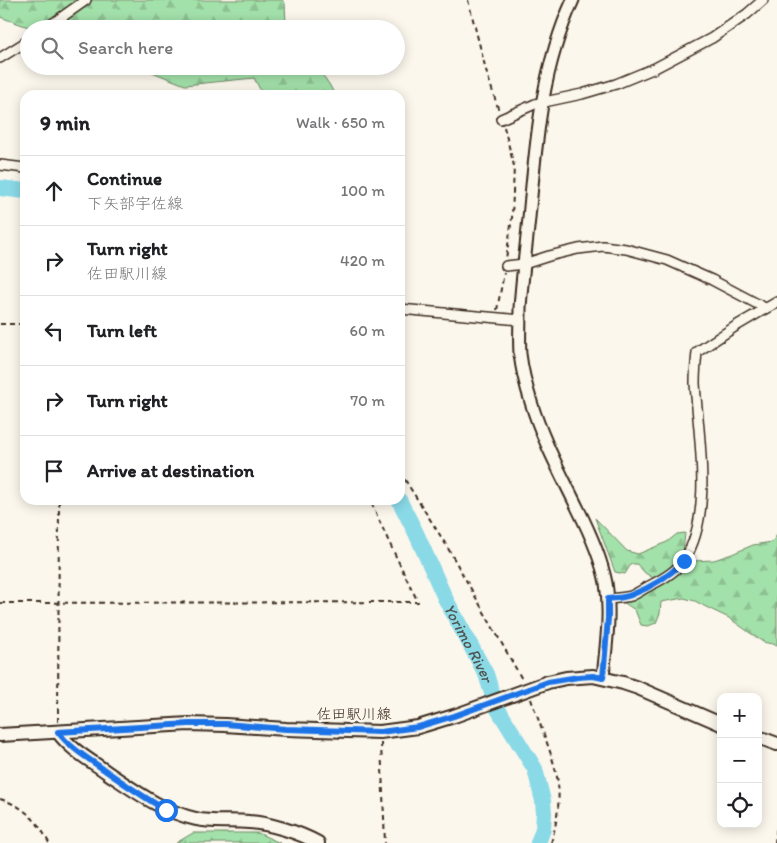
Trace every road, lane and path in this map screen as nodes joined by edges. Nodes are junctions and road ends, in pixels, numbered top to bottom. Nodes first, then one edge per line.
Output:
1 (86, 0) edge
2 (468, 0) edge
3 (574, 0) edge
4 (763, 0) edge
5 (58, 20) edge
6 (20, 46) edge
7 (0, 58) edge
8 (542, 102) junction
9 (501, 119) junction
10 (0, 166) edge
11 (20, 168) edge
12 (524, 264) junction
13 (506, 266) junction
14 (777, 302) edge
15 (765, 308) junction
16 (405, 309) edge
17 (496, 318) junction
18 (520, 320) junction
19 (0, 324) edge
20 (20, 324) edge
21 (405, 480) edge
22 (58, 505) edge
23 (372, 505) edge
24 (608, 599) junction
25 (0, 602) edge
26 (59, 603) junction
27 (603, 678) junction
28 (525, 690) junction
29 (717, 722) edge
30 (58, 732) junction
31 (380, 732) junction
32 (0, 735) edge
33 (761, 738) edge
34 (777, 744) edge
35 (0, 799) edge
36 (777, 825) edge
37 (49, 843) edge
38 (318, 843) edge
39 (385, 843) edge
40 (551, 843) edge
41 (775, 843) edge

1 - 5 street
2 - 9 path
3 - 8 street
4 - 8 street
6 - 7 street
8 - 9 street
8 - 12 street
9 - 13 path
10 - 11 street
12 - 13 street
12 - 15 street
12 - 18 street
13 - 17 path
14 - 15 street
15 - 24 street
16 - 17 street
17 - 18 street
18 - 24 street
19 - 20 path
21 - 28 path
22 - 26 path
23 - 26 path
24 - 27 street
25 - 26 path
26 - 30 path
27 - 28 main road, 佐田駅川線
27 - 29 main road, 佐田駅川線
28 - 31 main road, 佐田駅川線
28 - 40 path
30 - 31 main road, 佐田駅川線
30 - 32 main road, 佐田駅川線
30 - 38 main road
31 - 39 path
33 - 34 main road
35 - 37 path
36 - 41 path

